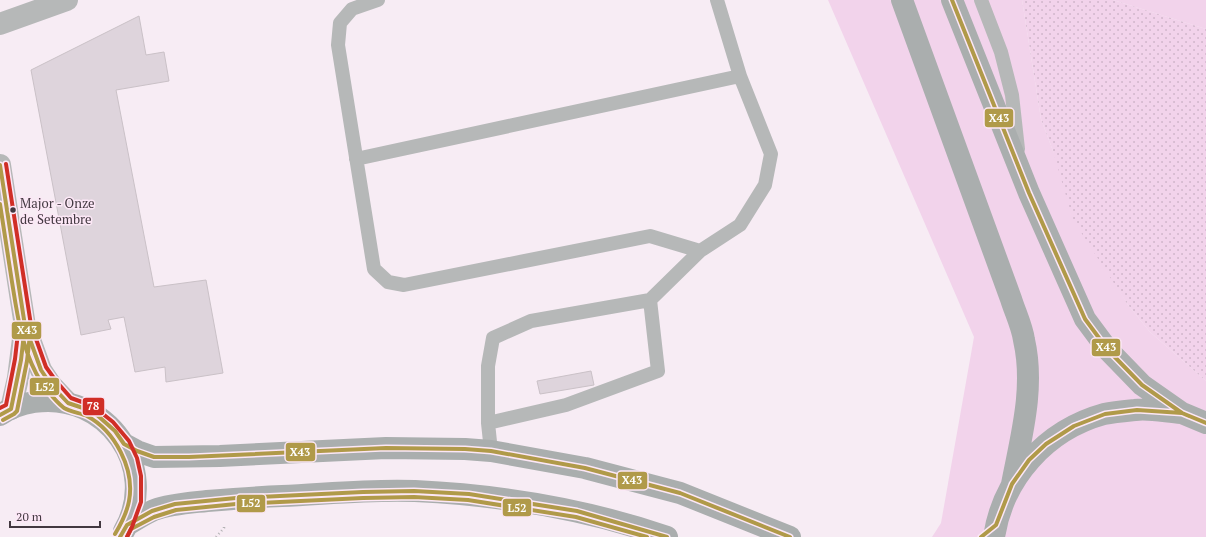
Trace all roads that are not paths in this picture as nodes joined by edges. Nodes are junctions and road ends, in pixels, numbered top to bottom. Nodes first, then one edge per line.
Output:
1 (67, 0) edge
2 (378, 0) edge
3 (717, 0) edge
4 (902, 0) edge
5 (952, 0) edge
6 (981, 0) edge
7 (0, 24) edge
8 (740, 76) junction
9 (356, 159) junction
10 (0, 166) edge
11 (1021, 171) junction
12 (700, 251) junction
13 (650, 300) junction
14 (25, 326) junction
15 (68, 403) junction
16 (5, 412) edge
17 (1182, 413) junction
18 (488, 423) junction
19 (1206, 423) edge
20 (124, 444) junction
21 (491, 451) junction
22 (1012, 484) junction
23 (124, 531) edge
24 (990, 533) edge
25 (667, 537) edge
26 (790, 537) edge

1 - 7 street
2 - 9 lane
3 - 8 lane
4 - 22 main road
5 - 11 main road
6 - 11 lane
8 - 9 lane
8 - 12 lane
9 - 12 lane
10 - 14 street
11 - 17 main road
12 - 13 lane
13 - 18 lane
13 - 18 lane
14 - 15 street
14 - 16 street
15 - 16 main road
15 - 20 main road
17 - 19 main road
17 - 22 main road
18 - 21 lane
20 - 21 main road
20 - 23 main road
21 - 26 main road
22 - 24 main road
23 - 25 main road

